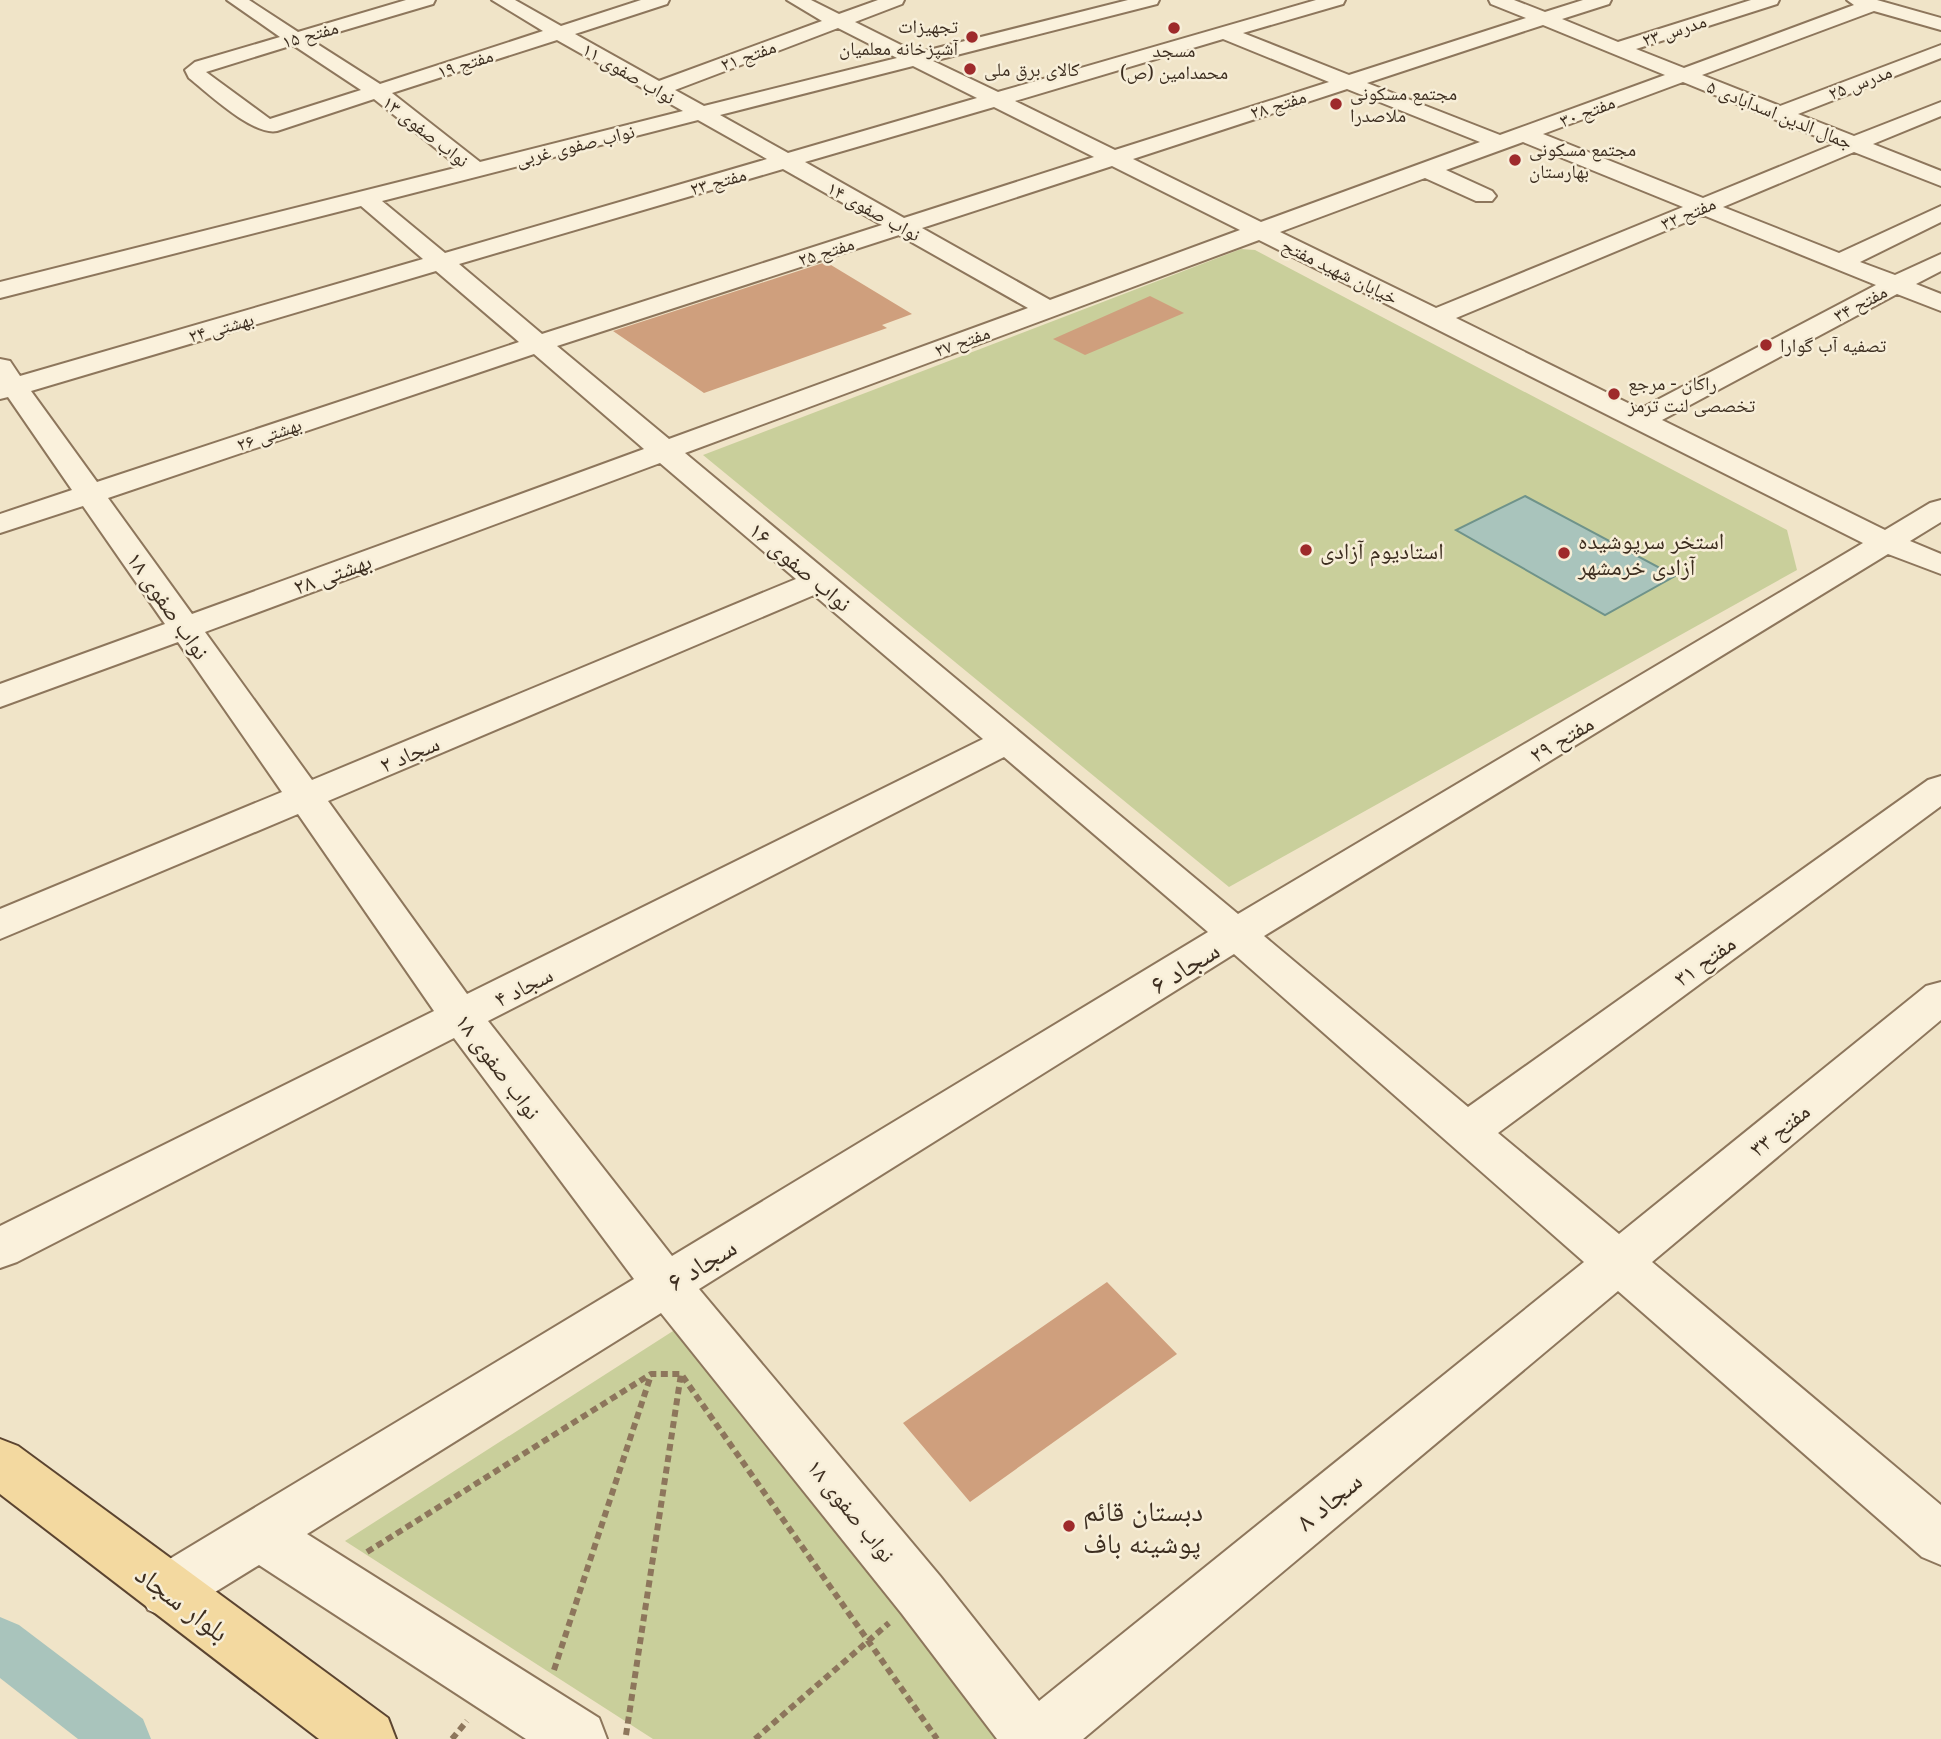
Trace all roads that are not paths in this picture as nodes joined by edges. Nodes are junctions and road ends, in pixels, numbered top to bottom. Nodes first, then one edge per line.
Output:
1 (236, 0) edge
2 (426, 0) edge
3 (538, 0) edge
4 (660, 0) edge
5 (796, 0) edge
6 (895, 0) edge
7 (1150, 0) edge
8 (1336, 0) edge
9 (1498, 0) edge
10 (1602, 0) edge
11 (1770, 0) edge
12 (1864, 2) edge
13 (508, 4) edge
14 (1545, 19) junction
15 (839, 21) junction
16 (1941, 24) edge
17 (1222, 32) junction
18 (558, 33) junction
19 (296, 39) junction
20 (1618, 48) junction
21 (1941, 51) edge
22 (915, 59) junction
23 (1683, 75) junction
24 (1346, 81) junction
25 (657, 89) junction
26 (377, 91) junction
27 (995, 99) junction
28 (1941, 108) edge
29 (700, 113) junction
30 (1779, 114) junction
31 (269, 126) joint
32 (1523, 134) junction
33 (1501, 143) junction
34 (1855, 144) junction
35 (1113, 158) junction
36 (785, 161) junction
37 (476, 170) junction
38 (1426, 170) junction
39 (1941, 179) edge
40 (1485, 196) dead end
41 (365, 198) junction
42 (1703, 207) junction
43 (1941, 213) edge
44 (901, 227) junction
45 (1261, 231) junction
46 (1875, 245) junction
47 (442, 262) junction
48 (1840, 262) junction
49 (1937, 263) edge
50 (1895, 285) junction
51 (0, 290) edge
52 (1941, 303) edge
53 (1048, 309) junction
54 (1435, 318) junction
55 (247, 319) junction
56 (270, 341) dead end
57 (538, 344) junction
58 (5, 381) edge
59 (1640, 420) junction
60 (664, 450) junction
61 (91, 494) junction
62 (1941, 509) edge
63 (0, 524) edge
64 (1885, 542) junction
65 (1941, 565) edge
66 (819, 581) junction
67 (1941, 582) edge
68 (185, 627) junction
69 (0, 696) edge
70 (1008, 741) junction
71 (1941, 788) edge
72 (303, 798) junction
73 (0, 925) edge
74 (1236, 934) junction
75 (1941, 997) edge
76 (461, 1017) junction
77 (1467, 1132) junction
78 (0, 1248) edge
79 (1617, 1261) junction
80 (666, 1284) junction
81 (0, 1462) edge
82 (259, 1534) junction
83 (1941, 1539) edge
84 (167, 1591) junction
85 (559, 1727) edge
86 (367, 1739) edge
87 (1032, 1739) edge
88 (1038, 1739) edge

1 - 19 street, نواب صفوی ۱۳
2 - 19 street, مفتح ۱۵
3 - 13 street
4 - 18 street, مفتح ۱۹
5 - 15 street, خیابان شهید مفتح
6 - 15 street, مفتح ۲۱
7 - 22 street, نواب صفوی غربی
8 - 17 street, مفتح ۲۳
9 - 14 street, جمال الدین اسدآبادی ۵
10 - 14 street, مفتح ۲۸
11 - 20 street, مدرس ۲۳
12 - 16 street
12 - 23 street, مفتح ۳۰
13 - 18 street, نواب صفوی ۱۱
14 - 20 street, جمال الدین اسدآبادی ۵
14 - 24 street, مفتح ۲۸
15 - 22 street, خیابان شهید مفتح
15 - 25 street, مفتح ۲۱
17 - 24 street
17 - 27 street, مفتح ۲۳
18 - 25 street, نواب صفوی ۱۱
18 - 26 street, مفتح ۱۹
19 - 26 street, نواب صفوی ۱۳
19 - 31 street, مفتح ۱۵
20 - 23 street, جمال الدین اسدآبادی ۵
21 - 30 street, مدرس ۲۵
22 - 27 street, خیابان شهید مفتح
22 - 29 street, نواب صفوی غربی
23 - 30 street, جمال الدین اسدآبادی ۵
23 - 32 street, مفتح ۳۰
24 - 33 street
24 - 35 street, مفتح ۲۸
25 - 29 street, نواب صفوی ۱۱
26 - 31 street, مفتح ۱۹
26 - 37 street, نواب صفوی ۱۳
27 - 35 street, خیابان شهید مفتح
27 - 36 street, مفتح ۲۳
28 - 34 street, مفتح ۳۲
29 - 36 street, نواب صفوی ۱۴
29 - 37 street, نواب صفوی غربی
30 - 34 street, جمال الدین اسدآبادی ۵
32 - 33 street, مفتح ۳۰
32 - 42 street
33 - 38 street, مفتح ۳۰
34 - 39 street, جمال الدین اسدآبادی ۵
34 - 42 street, مفتح ۳۲
35 - 44 street, مفتح ۲۵
35 - 45 street, خیابان شهید مفتح
36 - 44 street, نواب صفوی ۱۴
36 - 47 street, مفتح ۲۳
37 - 41 street, نواب صفوی غربی
38 - 40 street
38 - 45 street, مفتح ۳۰
41 - 47 street, نواب صفوی ۱۶
41 - 51 street, نواب صفوی غربی
42 - 48 street
42 - 54 street, مفتح ۳۲
43 - 46 street
44 - 53 street, نواب صفوی ۱۴
44 - 57 street, مفتح ۲۵
45 - 53 street, مفتح ۲۷
45 - 54 street, خیابان شهید مفتح
46 - 48 street
46 - 49 street
47 - 55 street, بهشتی ۲۴
47 - 57 street, نواب صفوی ۱۶
48 - 50 street
49 - 50 street, مفتح ۳۴
50 - 52 street
50 - 59 street, مفتح ۳۴
53 - 60 street, مفتح ۲۷
54 - 59 street, خیابان شهید مفتح
55 - 56 street
55 - 58 street, بهشتی ۲۴
57 - 60 street, نواب صفوی ۱۶
57 - 61 street, بهشتی ۲۶
58 - 61 street, نواب صفوی ۱۸
59 - 64 street, خیابان شهید مفتح
60 - 66 street, نواب صفوی ۱۶
60 - 68 street, بهشتی ۲۸
61 - 63 street, بهشتی ۲۶
61 - 68 street, نواب صفوی ۱۸
62 - 64 street, مفتح ۲۹
64 - 65 street, خیابان شهید مفتح
64 - 67 street, خیابان شهید مفتح
64 - 74 street, مفتح ۲۹
66 - 70 street, نواب صفوی ۱۶
66 - 72 street, سجاد ۲
68 - 69 street, بهشتی ۲۸
68 - 72 street, نواب صفوی ۱۸
70 - 74 street, نواب صفوی ۱۶
70 - 76 street, سجاد ۴
71 - 77 street, مفتح ۳۱
72 - 73 street, سجاد ۲
72 - 76 street, نواب صفوی ۱۸
74 - 77 street, نواب صفوی ۱۶
74 - 80 street, سجاد ۶
75 - 79 street, مفتح ۳۳
76 - 78 street, سجاد ۴
76 - 80 street, نواب صفوی ۱۸
77 - 79 street, نواب صفوی ۱۶
79 - 83 street, نواب صفوی ۱۶
79 - 88 street, سجاد ۸
80 - 82 street, سجاد ۶
80 - 87 street, نواب صفوی ۱۸
81 - 84 main road, بلوار سجاد
82 - 84 street, سجاد ۶
82 - 85 street
84 - 86 main road, بلوار سجاد

